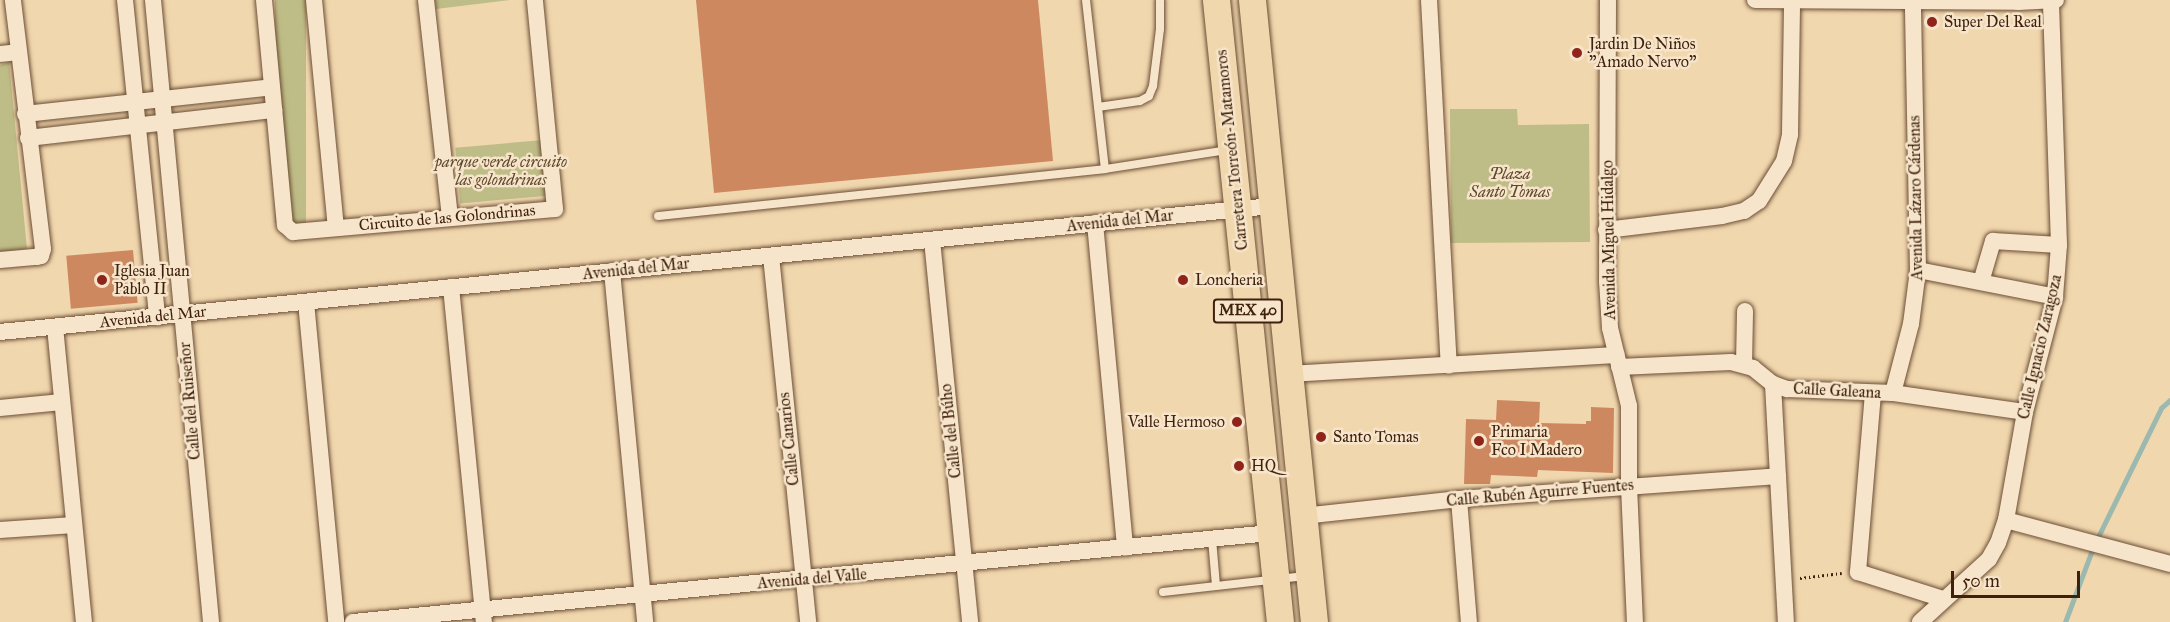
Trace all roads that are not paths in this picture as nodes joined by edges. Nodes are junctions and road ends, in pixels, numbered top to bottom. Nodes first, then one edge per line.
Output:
1 (13, 0) edge
2 (125, 0) edge
3 (153, 0) edge
4 (264, 0) edge
5 (314, 0) edge
6 (426, 0) edge
7 (535, 0) edge
8 (1086, 0) edge
9 (1160, 0) edge
10 (1216, 0) edge
11 (1252, 0) edge
12 (1428, 0) edge
13 (1608, 0) edge
14 (1755, 0) edge
15 (1913, 0) edge
16 (1792, 1) edge
17 (2052, 1) edge
18 (18, 52) junction
19 (0, 54) edge
20 (272, 87) junction
21 (163, 98) junction
22 (136, 101) junction
23 (1098, 107) junction
24 (274, 110) junction
25 (26, 114) junction
26 (165, 122) junction
27 (139, 126) junction
28 (28, 138) junction
29 (1232, 149) junction
30 (1105, 169) junction
31 (1272, 206) junction
32 (1238, 209) junction
33 (658, 216) dead end
34 (450, 218) junction
35 (1095, 223) junction
36 (336, 228) junction
37 (1606, 230) junction
38 (932, 240) junction
39 (2059, 245) junction
40 (771, 256) junction
41 (0, 261) edge
42 (1918, 270) junction
43 (612, 271) junction
44 (1981, 282) junction
45 (451, 288) junction
46 (2055, 297) junction
47 (306, 302) junction
48 (1744, 311) dead end
49 (183, 314) junction
50 (157, 317) junction
51 (55, 327) junction
52 (0, 332) edge
53 (1618, 361) junction
54 (1449, 365) junction
55 (1744, 365) junction
56 (1288, 374) junction
57 (1773, 384) junction
58 (1873, 393) junction
59 (1893, 393) junction
60 (62, 402) junction
61 (0, 408) edge
62 (2025, 412) junction
63 (1778, 476) junction
64 (1629, 486) junction
65 (1459, 499) junction
66 (1303, 516) junction
67 (2006, 520) junction
68 (74, 525) junction
69 (0, 530) edge
70 (1271, 533) junction
71 (1212, 539) junction
72 (1125, 548) junction
73 (2170, 564) edge
74 (964, 565) junction
75 (1308, 576) junction
76 (804, 580) junction
77 (1276, 580) junction
78 (1216, 586) junction
79 (1163, 592) dead end
80 (643, 595) junction
81 (1943, 600) junction
82 (484, 616) edge
83 (84, 622) edge
84 (211, 622) edge
85 (336, 622) edge
86 (353, 622) edge
87 (645, 622) edge
88 (808, 622) edge
89 (970, 622) edge
90 (1280, 622) edge
91 (1314, 622) edge
92 (1469, 622) edge
93 (1635, 622) edge
94 (1786, 622) edge
95 (1920, 622) edge

1 - 18 street
2 - 22 street
3 - 21 street, Calle del Ruiseñor
4 - 20 street, Circuito de las Golondrinas
5 - 36 street
6 - 34 street
7 - 34 street, Circuito de las Golondrinas
8 - 23 lane
9 - 23 lane
10 - 29 highway, Carretera Torreón-Matamoros / MEX 40
11 - 31 highway, MEX 40
12 - 54 street
13 - 37 street, Avenida Miguel Hidalgo
14 - 16 street
15 - 16 street
15 - 17 street
15 - 42 street, Avenida Lázaro Cárdenas
16 - 37 street
17 - 39 street, Calle Ignacio Zaragoza
18 - 19 street
18 - 25 street
20 - 21 street
20 - 24 street, Circuito de las Golondrinas
21 - 22 street
21 - 26 street, Calle del Ruiseñor
22 - 25 street
22 - 27 street
23 - 30 lane
24 - 26 street
24 - 36 street, Circuito de las Golondrinas
25 - 28 street
26 - 27 street
26 - 49 street, Calle del Ruiseñor
27 - 28 street
27 - 50 street
28 - 41 street
29 - 30 lane
29 - 32 highway, Carretera Torreón-Matamoros / MEX 40
30 - 33 lane
31 - 32 street, Avenida del Mar
31 - 56 highway, MEX 40
32 - 35 street, Avenida del Mar
32 - 70 highway, Carretera Torreón-Matamoros / MEX 40
34 - 36 street, Circuito de las Golondrinas
35 - 38 street, Avenida del Mar
35 - 72 street
37 - 53 street, Avenida Miguel Hidalgo
38 - 40 street, Avenida del Mar
38 - 74 street, Calle del Búho
39 - 44 street
39 - 46 street, Calle Ignacio Zaragoza
40 - 43 street, Avenida del Mar
40 - 76 street, Calle Canarios
42 - 44 street
42 - 59 street, Avenida Lázaro Cárdenas
43 - 45 street, Avenida del Mar
43 - 80 street
44 - 46 street
45 - 47 street, Avenida del Mar
45 - 82 street
46 - 62 street, Calle Ignacio Zaragoza
47 - 49 street, Avenida del Mar
47 - 85 street
48 - 55 street
49 - 50 street, Avenida del Mar
49 - 84 street, Calle del Ruiseñor
50 - 51 street, Avenida del Mar
51 - 52 street, Avenida del Mar
51 - 60 street
53 - 54 street, Calle Galeana
53 - 55 street, Calle Galeana
53 - 64 street, Avenida Miguel Hidalgo
54 - 56 street, Calle Galeana
55 - 57 street, Calle Galeana
56 - 66 highway, MEX 40
57 - 58 street, Calle Galeana
57 - 63 street
58 - 59 street, Calle Galeana
58 - 81 street
59 - 62 street, Calle Galeana
60 - 61 street
60 - 68 street
62 - 67 street, Calle Ignacio Zaragoza
63 - 64 street, Calle Rubén Aguirre Fuentes
63 - 94 street
64 - 65 street, Calle Rubén Aguirre Fuentes
64 - 93 street, Avenida Miguel Hidalgo
65 - 66 street, Calle Rubén Aguirre Fuentes
65 - 92 street
66 - 75 highway, MEX 40
67 - 73 street
67 - 81 street, Calle Ignacio Zaragoza
68 - 69 street
68 - 83 street
70 - 71 street, Avenida del Valle
70 - 77 highway, Carretera Torreón-Matamoros / MEX 40
71 - 72 street, Avenida del Valle
71 - 78 lane
72 - 74 street, Avenida del Valle
74 - 76 street, Avenida del Valle
74 - 89 street, Calle del Búho
75 - 77 lane
75 - 91 highway, MEX 40
76 - 80 street, Avenida del Valle
76 - 88 street, Calle Canarios
77 - 78 lane
77 - 90 highway, Carretera Torreón-Matamoros / MEX 40
78 - 79 lane
80 - 82 street, Avenida del Valle
80 - 87 street
81 - 95 street, Calle Ignacio Zaragoza
82 - 86 street, Avenida del Valle

